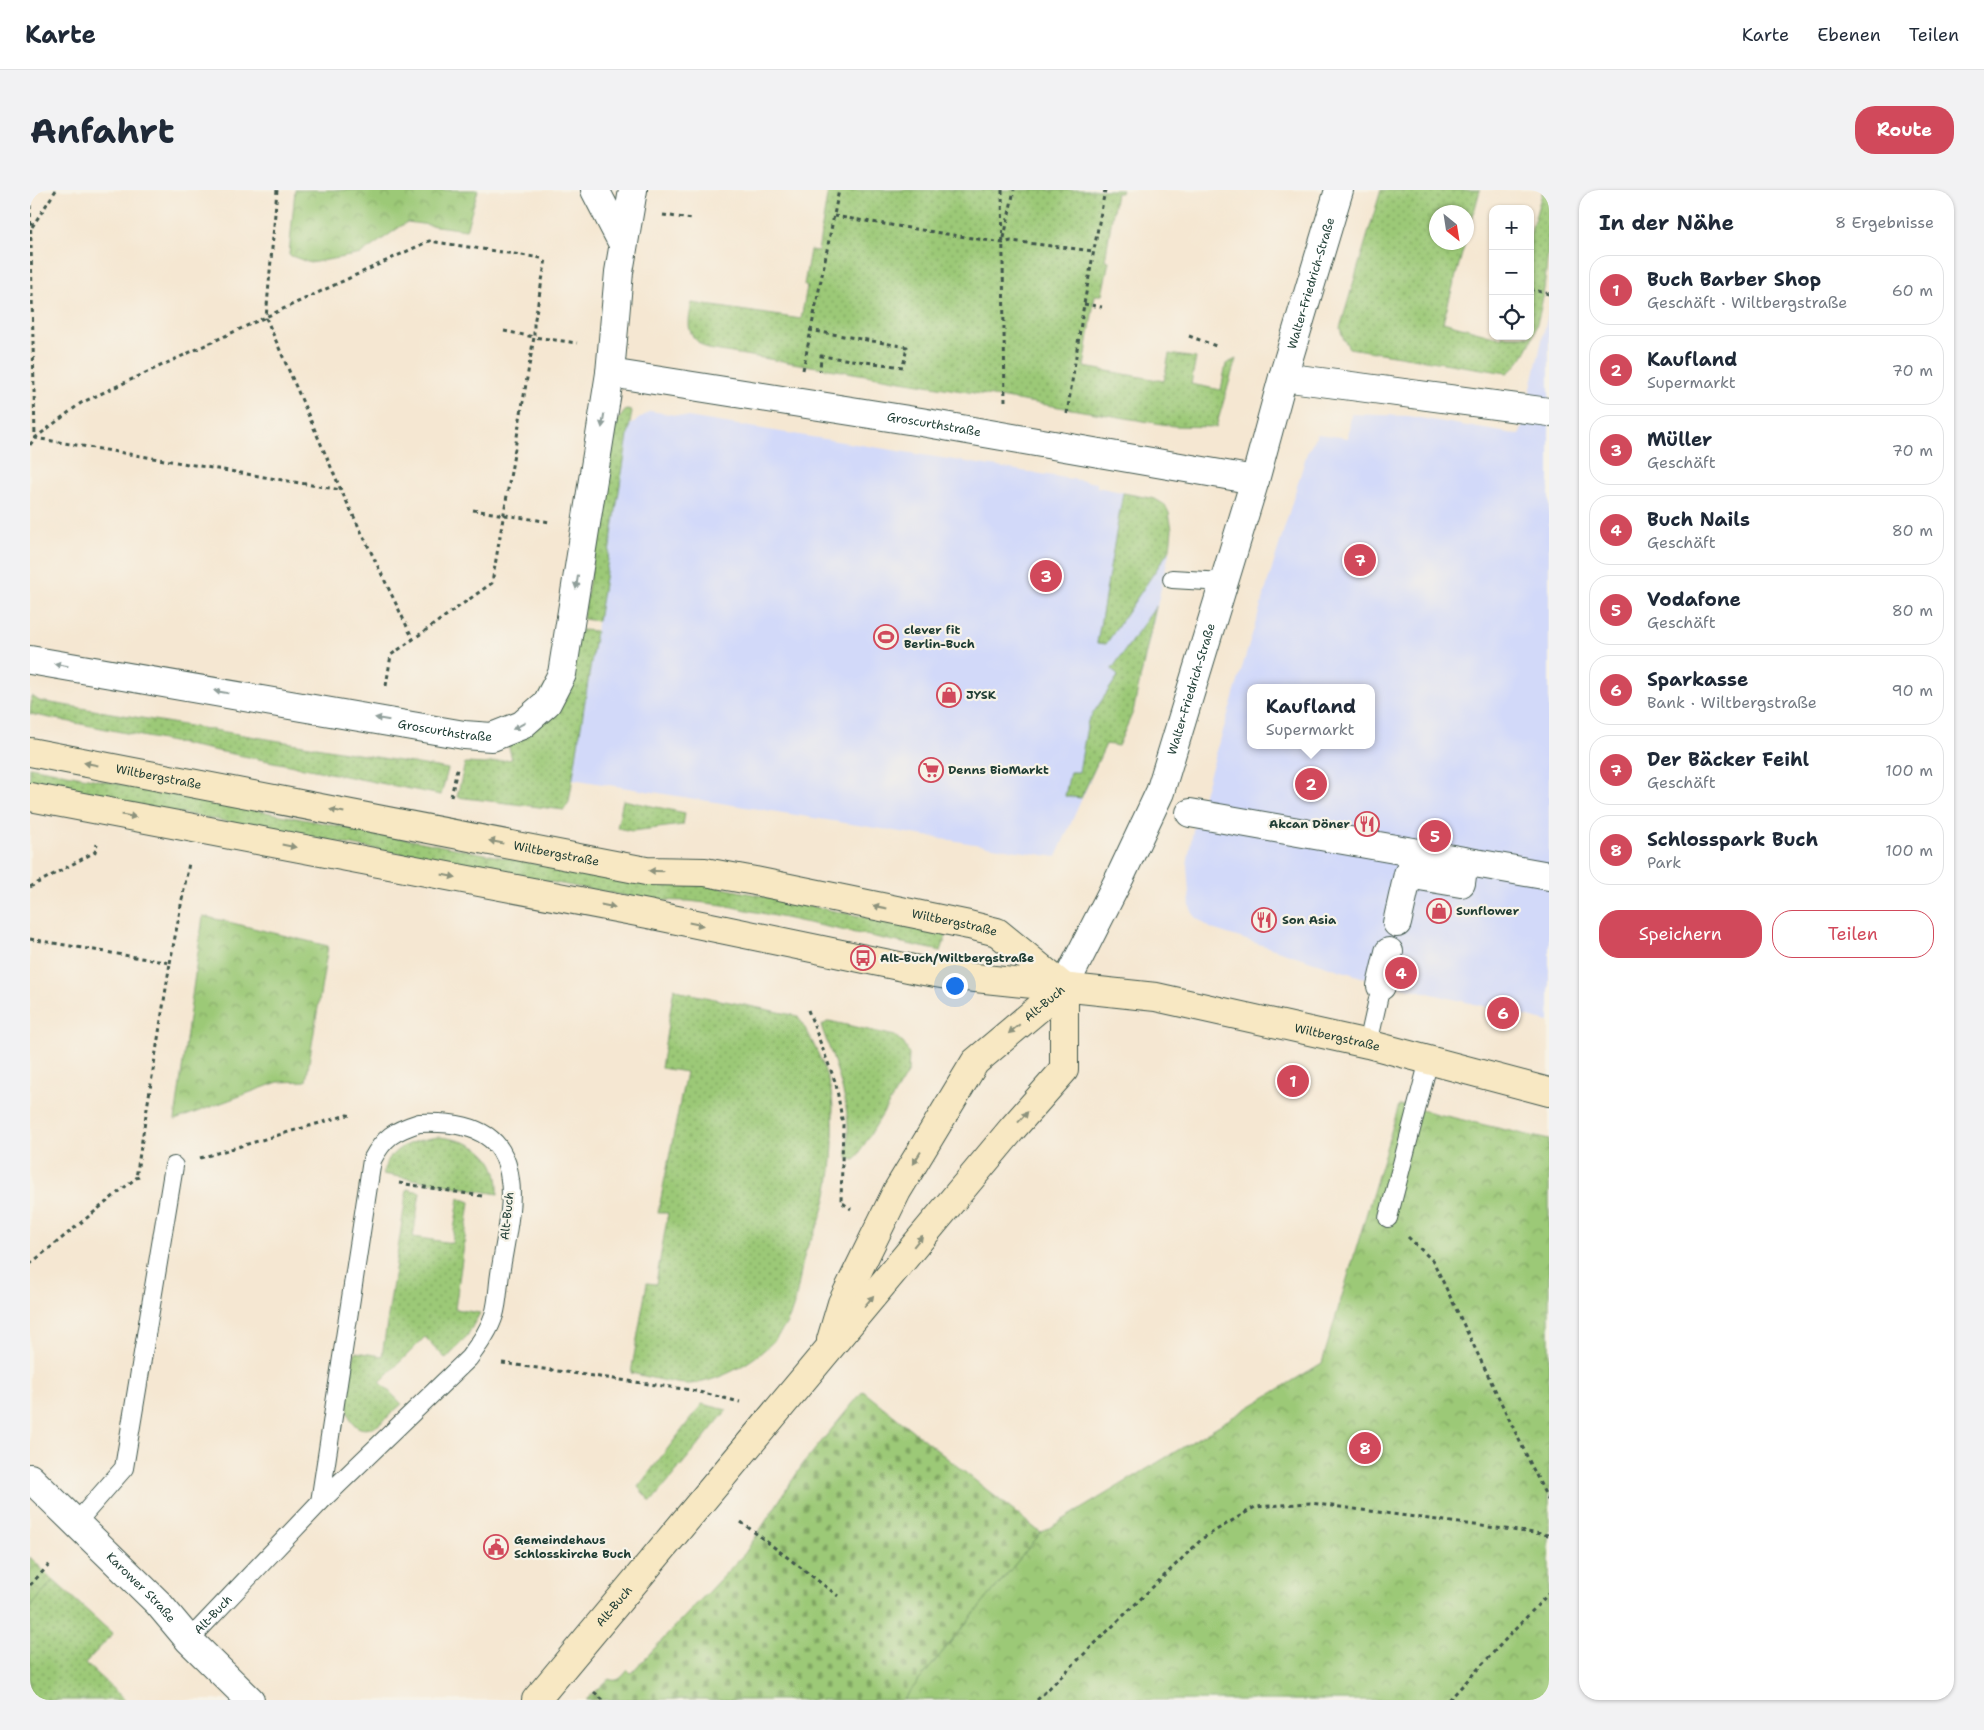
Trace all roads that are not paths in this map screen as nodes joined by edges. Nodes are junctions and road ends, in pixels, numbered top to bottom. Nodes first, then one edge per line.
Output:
1 (595, 190) edge
2 (633, 190) edge
3 (1339, 190) edge
4 (623, 244) junction
5 (611, 361) junction
6 (1283, 377) junction
7 (1549, 412) edge
8 (1255, 480) junction
9 (1172, 578) dead end
10 (1224, 582) junction
11 (30, 660) edge
12 (30, 752) edge
13 (30, 797) edge
14 (1190, 813) dead end
15 (1464, 861) junction
16 (1549, 876) edge
17 (1397, 923) dead end
18 (1389, 952) dead end
19 (1382, 986) joint
20 (1064, 987) junction
21 (1368, 1044) junction
22 (1429, 1060) junction
23 (1549, 1092) edge
24 (174, 1166) road end
25 (1388, 1218) road end
26 (828, 1350) junction
27 (30, 1478) edge
28 (320, 1502) junction
29 (76, 1523) junction
30 (189, 1640) junction
31 (250, 1700) edge
32 (536, 1700) edge

1 - 4 street
2 - 4 street, Groscurthstraße
3 - 6 street, Walter-Friedrich-Straße
4 - 5 street, Groscurthstraße
5 - 8 street, Groscurthstraße
5 -> 11 street, Groscurthstraße
6 - 7 street
6 - 8 street, Walter-Friedrich-Straße
8 - 10 street, Walter-Friedrich-Straße
9 - 10 lane
10 - 20 street, Walter-Friedrich-Straße
20 -> 12 main road, Wiltbergstraße
13 -> 20 main road, Wiltbergstraße
14 - 15 street
15 - 16 street
15 - 17 street
18 - 19 street
19 - 21 lane
20 - 21 main road, Wiltbergstraße
20 -> 26 main road, Alt-Buch
26 -> 20 main road, Alt-Buch
21 - 22 main road, Wiltbergstraße
22 - 23 main road, Wiltbergstraße
22 - 25 lane
24 - 29 lane
26 - 32 main road, Alt-Buch
27 - 29 street, Karower Straße
28 - 28 lane, Alt-Buch
28 - 30 lane, Alt-Buch
29 - 30 street, Karower Straße
30 - 31 street, Karower Straße

